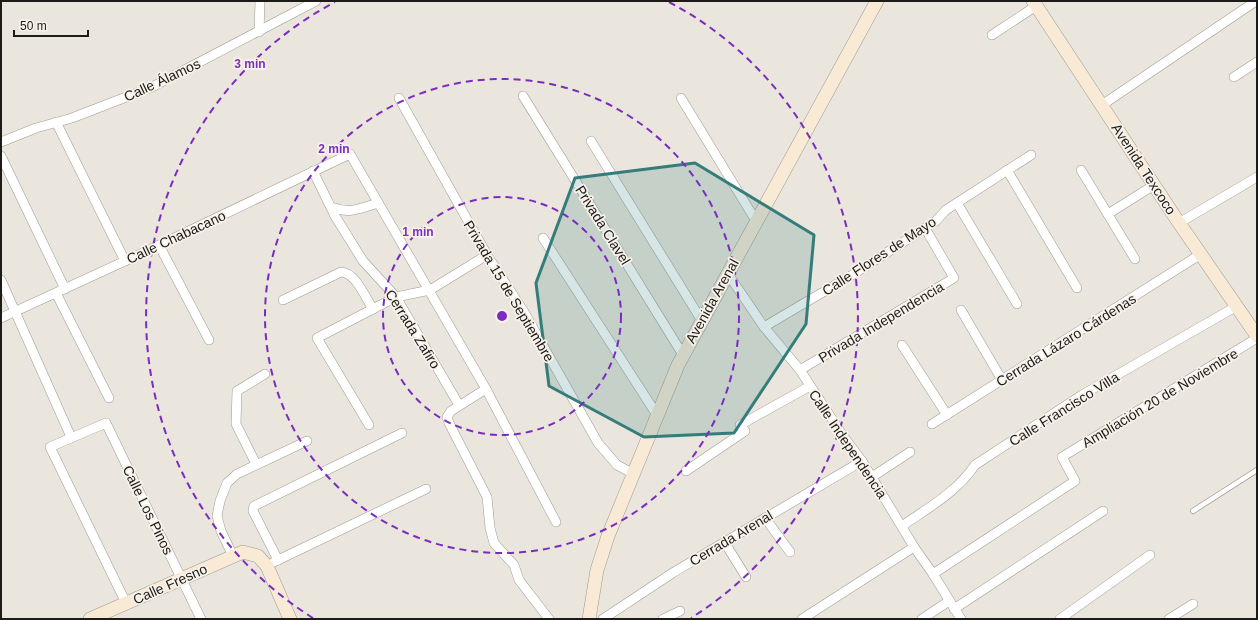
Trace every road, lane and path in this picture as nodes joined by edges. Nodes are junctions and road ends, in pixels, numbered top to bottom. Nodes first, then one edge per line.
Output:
1 (260, 1) edge
2 (316, 1) edge
3 (877, 1) edge
4 (1256, 1) edge
5 (1035, 3) edge
6 (259, 32) junction
7 (992, 34) dead end
8 (1257, 62) edge
9 (1234, 77) dead end
10 (523, 96) dead end
11 (399, 98) dead end
12 (681, 98) dead end
13 (1102, 105) junction
14 (56, 122) junction
15 (591, 141) dead end
16 (1, 142) edge
17 (1031, 155) dead end
18 (1, 156) edge
19 (1007, 170) junction
20 (1081, 170) dead end
21 (313, 171) junction
22 (1257, 177) edge
23 (1154, 185) junction
24 (957, 202) junction
25 (378, 203) junction
26 (331, 207) junction
27 (1108, 214) junction
28 (756, 221) junction
29 (1179, 223) junction
30 (925, 228) junction
31 (543, 238) dead end
32 (159, 245) junction
33 (1201, 254) junction
34 (487, 255) junction
35 (1135, 259) dead end
36 (125, 261) junction
37 (728, 274) junction
38 (1, 280) edge
39 (1077, 288) dead end
40 (65, 289) junction
41 (430, 290) junction
42 (56, 293) junction
43 (396, 297) junction
44 (283, 300) dead end
45 (1017, 304) dead end
46 (1237, 306) junction
47 (373, 309) junction
48 (961, 310) dead end
49 (15, 312) junction
50 (1, 318) edge
51 (702, 321) junction
52 (764, 327) junction
53 (1257, 337) edge
54 (209, 340) dead end
55 (902, 345) dead end
56 (683, 355) junction
57 (800, 370) junction
58 (266, 374) dead end
59 (1002, 380) junction
60 (810, 386) junction
61 (486, 389) junction
62 (109, 398) dead end
63 (459, 405) junction
64 (657, 415) junction
65 (947, 415) junction
66 (932, 424) dead end
67 (369, 425) dead end
68 (402, 433) dead end
69 (71, 437) junction
70 (307, 441) dead end
71 (910, 452) dead end
72 (862, 461) junction
73 (256, 464) junction
74 (1257, 470) edge
75 (686, 471) dead end
76 (632, 474) junction
77 (872, 477) junction
78 (426, 489) dead end
79 (1103, 511) dead end
80 (1193, 511) dead end
81 (765, 518) junction
82 (556, 522) dead end
83 (902, 526) junction
84 (725, 542) junction
85 (914, 547) junction
86 (790, 552) dead end
87 (1150, 555) dead end
88 (233, 556) junction
89 (272, 563) junction
90 (933, 574) junction
91 (746, 577) dead end
92 (182, 578) junction
93 (126, 603) junction
94 (1193, 604) dead end
95 (952, 605) junction
96 (680, 611) dead end
97 (90, 619) edge
98 (201, 619) edge
99 (290, 619) edge
100 (549, 619) edge
101 (589, 619) edge
102 (603, 619) edge
103 (663, 619) edge
104 (802, 619) edge
105 (922, 619) edge
106 (961, 619) edge
107 (1060, 619) edge
108 (1169, 619) edge

1 - 6 street
2 - 6 street, Calle Álamos
3 - 28 main road, Avenida Arenal
4 - 13 street
5 - 7 street
5 - 13 main road, Avenida Texcoco
6 - 14 street, Calle Álamos
8 - 9 street
10 - 56 street, Privada Clavel
11 - 34 street, Privada 15 de Septiembre
12 - 28 street
13 - 23 main road, Avenida Texcoco
14 - 16 street, Calle Álamos
14 - 36 street
15 - 51 street
17 - 19 street, Calle Flores de Mayo
18 - 40 street
19 - 24 street, Calle Flores de Mayo
19 - 39 street
20 - 27 street
21 - 25 street, Calle Chabacano
21 - 26 street, Cerrada Zafiro
21 - 32 street, Calle Chabacano
22 - 29 street
23 - 27 street
23 - 29 main road, Avenida Texcoco
24 - 30 street, Calle Flores de Mayo
24 - 45 street
25 - 26 street
25 - 41 street
26 - 43 street, Cerrada Zafiro
27 - 35 street
28 - 37 main road, Avenida Arenal
29 - 33 main road, Avenida Texcoco
30 - 52 street, Calle Flores de Mayo
30 - 57 street, Privada Independencia
31 - 64 street
32 - 36 street, Calle Chabacano
32 - 54 street
33 - 46 main road, Avenida Texcoco
33 - 59 street, Cerrada Lázaro Cárdenas
34 - 41 street
34 - 76 street, Privada 15 de Septiembre
36 - 40 street, Calle Chabacano
37 - 51 main road, Avenida Arenal
37 - 52 street, Calle Independencia
38 - 49 street
40 - 42 street, Calle Chabacano
41 - 43 street
41 - 61 street
42 - 49 street, Calle Chabacano
42 - 62 street
43 - 47 street
43 - 63 street, Cerrada Zafiro
44 - 47 street
46 - 53 main road, Avenida Texcoco
46 - 83 street, Calle Francisco Villa
47 - 67 street
48 - 59 street
49 - 50 street, Calle Chabacano
49 - 69 street
51 - 56 main road, Avenida Arenal
52 - 57 street, Calle Independencia
53 - 90 street, Ampliación 20 de Noviembre
55 - 65 street
56 - 64 main road, Avenida Arenal
57 - 60 street, Calle Independencia
58 - 73 street
59 - 65 street, Cerrada Lázaro Cárdenas
60 - 72 street, Calle Independencia
60 - 75 street
61 - 63 street
61 - 82 street
63 - 100 street
64 - 76 main road, Avenida Arenal
65 - 66 street, Cerrada Lázaro Cárdenas
68 - 89 street
69 - 92 street, Calle Los Pinos
69 - 93 street
70 - 73 street
71 - 77 street
72 - 77 street, Calle Independencia
72 - 81 street, Cerrada Arenal
73 - 88 street
74 - 80 lane
76 - 101 main road, Avenida Arenal
77 - 83 street, Calle Independencia
78 - 89 street
79 - 95 street
81 - 84 street, Cerrada Arenal
81 - 86 street
83 - 85 street, Calle Independencia
84 - 91 street
84 - 102 street, Cerrada Arenal
85 - 90 street, Calle Independencia
85 - 104 street
87 - 107 street
88 - 89 main road, Calle Fresno
88 - 92 main road, Calle Fresno
89 - 99 main road
90 - 95 street, Calle Independencia
92 - 93 main road, Calle Fresno
92 - 98 street, Calle Los Pinos
93 - 97 main road, Calle Fresno
94 - 108 street
95 - 105 street
95 - 106 street, Calle Independencia
96 - 103 street

